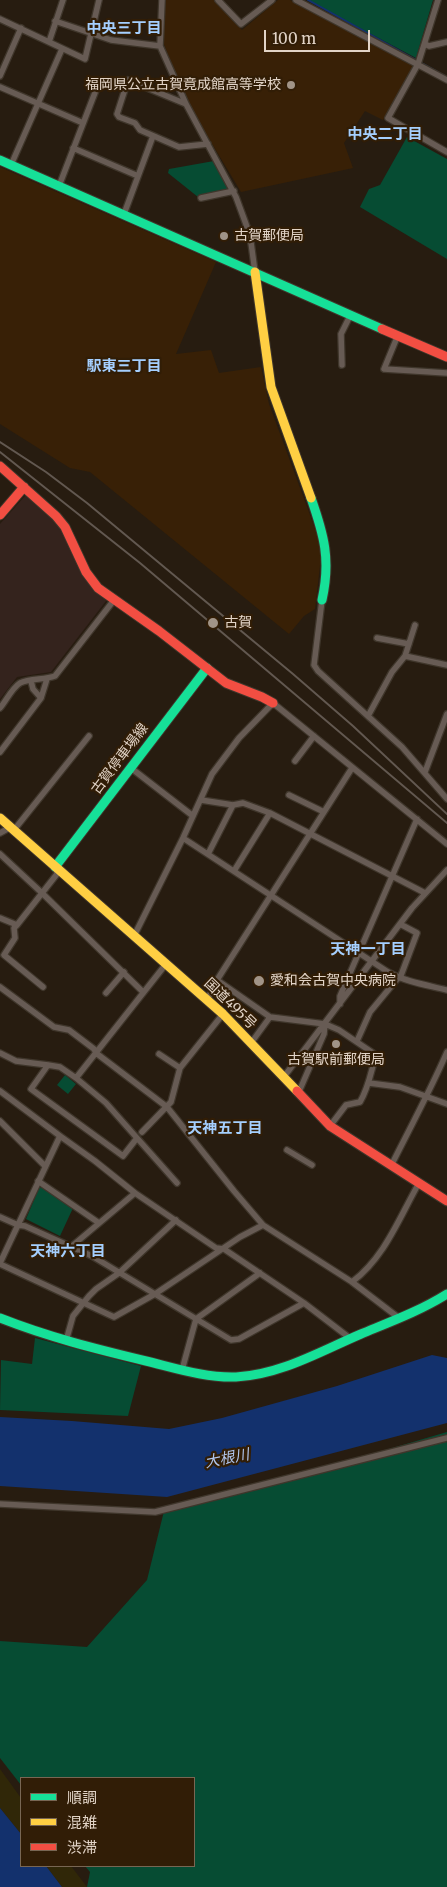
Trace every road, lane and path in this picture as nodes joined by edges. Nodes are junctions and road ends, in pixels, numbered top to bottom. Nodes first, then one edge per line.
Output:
1 (63, 0) edge
2 (99, 0) edge
3 (162, 0) edge
4 (218, 0) edge
5 (272, 0) edge
6 (296, 0) edge
7 (438, 0) edge
8 (0, 19) edge
9 (55, 22) junction
10 (21, 28) junction
11 (91, 34) junction
12 (48, 42) junction
13 (447, 42) edge
14 (425, 44) junction
15 (160, 46) junction
16 (62, 49) junction
17 (418, 64) junction
18 (0, 76) edge
19 (447, 80) edge
20 (0, 87) edge
21 (96, 90) dead end
22 (38, 104) junction
23 (186, 104) junction
24 (83, 123) junction
25 (153, 136) junction
26 (208, 144) junction
27 (73, 148) junction
28 (447, 152) edge
29 (0, 160) edge
30 (11, 165) junction
31 (138, 176) junction
32 (59, 186) junction
33 (234, 191) junction
34 (201, 198) dead end
35 (124, 214) junction
36 (255, 272) junction
37 (350, 314) junction
38 (398, 335) junction
39 (447, 357) edge
40 (342, 365) dead end
41 (447, 373) edge
42 (0, 466) edge
43 (24, 487) junction
44 (0, 515) edge
45 (114, 600) junction
46 (322, 600) joint
47 (415, 625) dead end
48 (376, 638) dead end
49 (409, 644) junction
50 (405, 656) junction
51 (447, 665) edge
52 (207, 668) junction
53 (47, 679) junction
54 (31, 681) junction
55 (41, 698) junction
56 (273, 703) junction
57 (0, 708) edge
58 (368, 716) junction
59 (446, 717) edge
60 (89, 736) dead end
61 (314, 736) junction
62 (0, 752) edge
63 (295, 761) dead end
64 (131, 768) junction
65 (352, 768) junction
66 (425, 772) junction
67 (289, 796) dead end
68 (447, 799) edge
69 (201, 800) junction
70 (233, 805) junction
71 (324, 812) junction
72 (270, 813) junction
73 (193, 816) junction
74 (0, 818) edge
75 (416, 819) junction
76 (12, 829) junction
77 (0, 833) edge
78 (310, 834) junction
79 (183, 838) junction
80 (447, 844) edge
81 (0, 854) edge
82 (208, 854) junction
83 (55, 866) junction
84 (447, 870) edge
85 (234, 871) junction
86 (392, 874) junction
87 (42, 893) junction
88 (425, 893) junction
89 (271, 895) junction
90 (0, 918) edge
91 (400, 924) junction
92 (17, 925) junction
93 (134, 936) junction
94 (358, 953) junction
95 (372, 962) junction
96 (166, 964) junction
97 (124, 972) junction
98 (399, 978) junction
99 (217, 980) junction
100 (0, 987) edge
101 (43, 987) dead end
102 (447, 990) edge
103 (143, 992) junction
104 (106, 993) dead end
105 (207, 1000) junction
106 (340, 1004) junction
107 (223, 1014) junction
108 (270, 1017) junction
109 (325, 1024) junction
110 (357, 1041) junction
111 (251, 1043) junction
112 (447, 1052) edge
113 (96, 1053) junction
114 (0, 1054) edge
115 (159, 1054) dead end
116 (48, 1065) junction
117 (180, 1068) junction
118 (76, 1078) junction
119 (283, 1078) junction
120 (369, 1083) junction
121 (0, 1091) edge
122 (298, 1094) junction
123 (427, 1097) junction
124 (447, 1104) edge
125 (167, 1106) junction
126 (0, 1120) edge
127 (330, 1126) junction
128 (142, 1132) dead end
129 (60, 1136) junction
130 (137, 1138) junction
131 (287, 1150) dead end
132 (312, 1165) dead end
133 (46, 1166) junction
134 (391, 1166) junction
135 (38, 1181) junction
136 (177, 1183) dead end
137 (419, 1183) junction
138 (135, 1193) junction
139 (447, 1201) edge
140 (0, 1217) edge
141 (176, 1220) junction
142 (99, 1223) junction
143 (18, 1225) junction
144 (263, 1225) junction
145 (72, 1246) junction
146 (224, 1249) junction
147 (0, 1264) edge
148 (119, 1273) junction
149 (260, 1273) junction
150 (352, 1282) junction
151 (155, 1294) junction
152 (447, 1294) edge
153 (84, 1303) junction
154 (304, 1304) junction
155 (0, 1318) edge
156 (196, 1318) junction
157 (400, 1318) junction
158 (351, 1339) junction
159 (66, 1341) junction
160 (182, 1370) junction
161 (447, 1438) edge
162 (0, 1504) edge

1 - 9 street
2 - 11 street
3 - 15 street
4 - 5 street
6 - 17 street
7 - 14 street
8 - 10 street
9 - 11 street
9 - 12 street
10 - 12 street
10 - 18 street
11 - 15 street
11 - 16 street
12 - 16 street
13 - 14 street
14 - 17 street
15 - 23 street
16 - 22 street
17 - 19 street
17 - 28 street
20 - 22 street
21 - 24 street
22 - 24 street
22 - 30 street
23 - 25 street
23 - 26 street
24 - 27 street
25 - 26 street
25 - 31 street
26 - 33 street
27 - 31 street
27 - 32 street
29 - 30 main road
30 - 32 main road
31 - 35 street
32 - 35 main road
33 - 34 street
33 - 36 street
35 - 36 main road
36 - 37 main road
36 - 46 main road
37 - 38 main road
37 - 40 street
38 - 39 main road
38 - 41 street
42 - 43 main road
43 - 44 main road
43 - 45 main road
45 - 52 main road
45 - 53 street
46 - 58 street
47 - 49 street
48 - 49 street
49 - 50 street
50 - 51 street
50 - 58 street
52 - 56 main road
52 - 64 main road, 古賀停車場線
53 - 54 street
53 - 55 street
54 - 55 street
54 - 57 street
55 - 62 street
56 - 61 street
56 - 69 street
58 - 66 street
59 - 66 street
60 - 76 street
61 - 63 street
61 - 65 street
64 - 73 street
64 - 83 main road, 古賀停車場線
65 - 71 street
65 - 75 street
66 - 68 street
67 - 71 street
69 - 70 street
69 - 73 street
70 - 72 street
70 - 82 street
71 - 78 street
72 - 78 street
72 - 85 street
73 - 79 street
74 - 76 main road, 国道495号
75 - 80 street
75 - 86 street
76 - 77 street
76 - 83 main road, 国道495号
78 - 86 street
78 - 89 street
79 - 82 street
79 - 93 street
81 - 87 street
82 - 85 street
83 - 87 street
83 - 93 main road, 国道495号
84 - 88 street
85 - 89 street
86 - 88 street
86 - 94 street
87 - 92 street
87 - 97 street
88 - 91 street
89 - 94 street
89 - 99 street
90 - 92 street
91 - 95 street
91 - 98 street
92 - 101 street
93 - 96 main road, 国道495号
94 - 95 street
94 - 106 street
95 - 98 street
95 - 106 street
96 - 103 street
96 - 105 main road, 国道495号
97 - 103 street
97 - 104 street
98 - 102 street
98 - 110 street
99 - 105 street
99 - 108 street
100 - 113 street
103 - 113 street
105 - 107 main road, 国道495号
106 - 109 street
107 - 111 main road, 国道495号
107 - 117 street
108 - 109 street
108 - 111 street
109 - 110 street
109 - 119 street
109 - 122 street
110 - 120 street
111 - 119 main road, 国道495号
112 - 123 street
113 - 118 street
113 - 125 street
114 - 116 street
115 - 117 street
116 - 118 street
116 - 130 street
117 - 125 street
118 - 130 street
119 - 122 main road, 国道495号
120 - 123 street
120 - 127 street
121 - 129 street
122 - 127 main road, 国道495号
123 - 124 street
123 - 134 street
125 - 128 street
125 - 144 street
126 - 133 street
127 - 134 main road, 国道495号
129 - 133 street
129 - 138 street
130 - 136 street
131 - 132 street
133 - 135 street
134 - 137 main road, 国道495号
135 - 142 street
135 - 143 street
137 - 139 main road, 国道495号
137 - 150 street
138 - 141 street
138 - 142 street
140 - 143 street
141 - 146 street
141 - 148 street
142 - 145 street
143 - 145 street
143 - 147 street
144 - 146 street
144 - 150 street
145 - 148 street
146 - 149 street
146 - 151 street
147 - 153 street
148 - 151 street
148 - 153 street
149 - 154 street
149 - 156 street
150 - 157 street
151 - 153 street
151 - 156 street
152 - 157 main road
153 - 159 street
154 - 156 street
154 - 158 street
155 - 159 main road
156 - 160 street
157 - 158 main road
158 - 160 main road
159 - 160 main road
161 - 162 street

